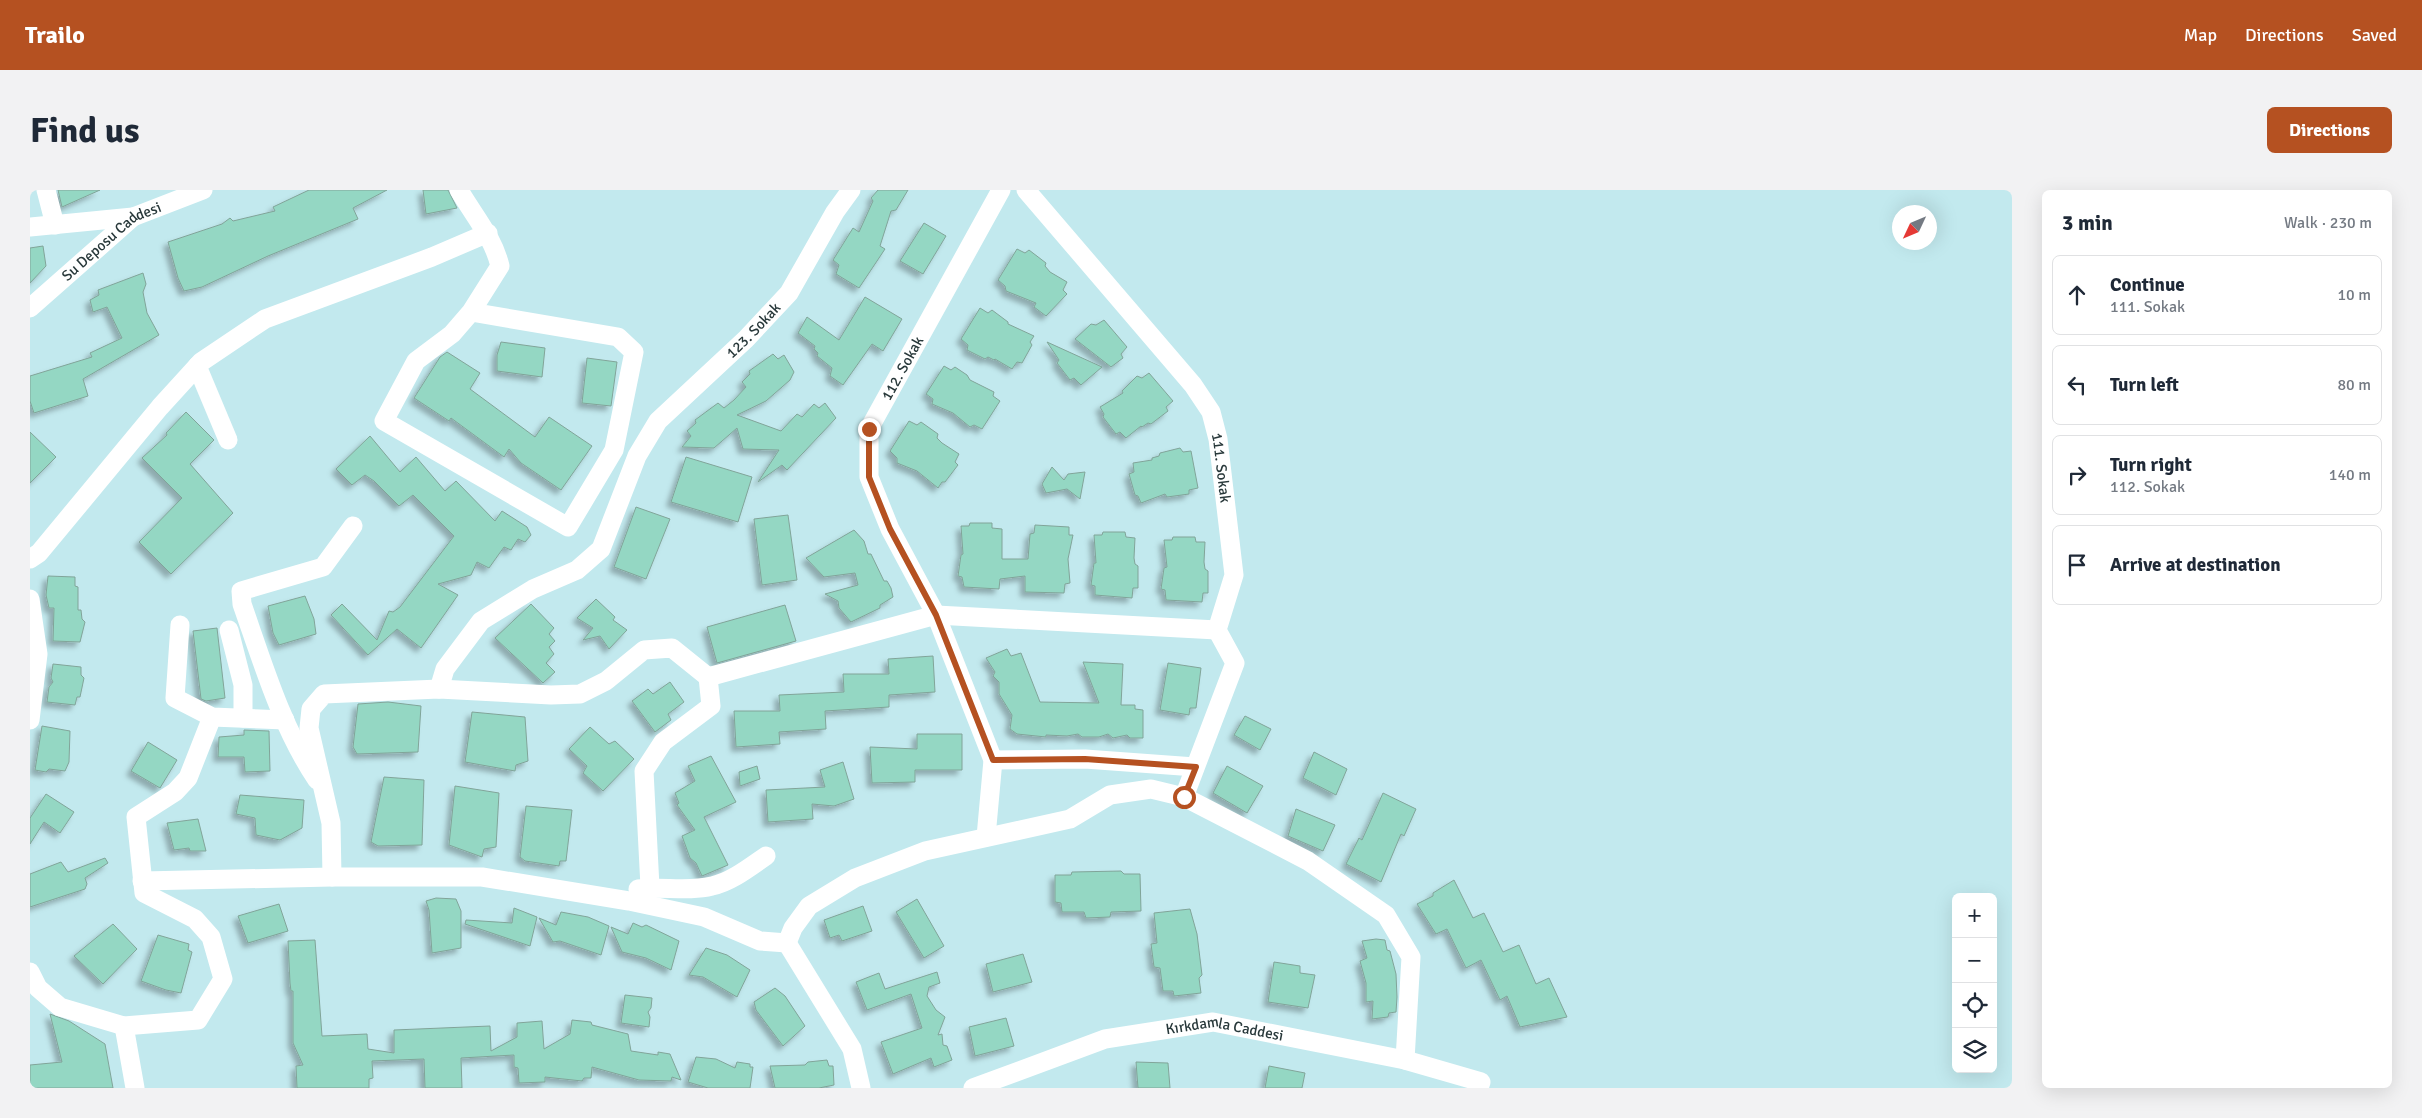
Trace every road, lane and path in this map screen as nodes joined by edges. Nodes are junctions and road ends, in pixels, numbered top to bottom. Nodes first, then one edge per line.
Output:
1 (46, 190) edge
2 (203, 190) edge
3 (459, 190) edge
4 (851, 190) edge
5 (1002, 190) edge
6 (1026, 190) edge
7 (132, 217) junction
8 (55, 225) junction
9 (30, 227) edge
10 (488, 233) junction
11 (30, 308) edge
12 (471, 312) junction
13 (196, 366) junction
14 (228, 440) dead end
15 (614, 450) junction
16 (637, 456) junction
17 (353, 526) dead end
18 (30, 559) edge
19 (30, 599) edge
20 (936, 615) junction
21 (180, 625) dead end
22 (229, 630) dead end
23 (1218, 630) junction
24 (708, 677) junction
25 (439, 689) junction
26 (212, 717) junction
27 (243, 718) junction
28 (30, 720) edge
29 (285, 720) junction
30 (993, 760) junction
31 (1196, 767) junction
32 (324, 790) junction
33 (1184, 797) junction
34 (986, 837) junction
35 (766, 856) dead end
36 (332, 876) junction
37 (482, 876) junction
38 (142, 881) junction
39 (650, 887) junction
40 (787, 943) junction
41 (33, 983) edge
42 (124, 1026) junction
43 (1405, 1060) junction
44 (1480, 1085) edge
45 (136, 1088) edge
46 (861, 1088) edge
47 (973, 1088) edge

1 - 8 street
2 - 7 street, Su Deposu Caddesi
3 - 10 street
4 - 16 street, 123. Sokak
5 - 20 street, 112. Sokak
6 - 23 street, 111. Sokak
7 - 8 street
7 - 11 street, Su Deposu Caddesi
8 - 9 street
10 - 12 street
10 - 13 street
12 - 15 street
12 - 15 street
13 - 14 street
13 - 18 street
15 - 16 street
16 - 25 street, 123. Sokak
17 - 29 street
19 - 28 street
20 - 23 street
20 - 24 street
20 - 30 street, 112. Sokak
21 - 26 street
22 - 27 street
23 - 31 street
24 - 25 street
24 - 39 street
25 - 32 street
26 - 27 street
26 - 38 street
27 - 29 street
29 - 32 street
30 - 31 street
30 - 34 street, 112. Sokak
31 - 33 street
32 - 36 street
33 - 34 street
33 - 43 street
34 - 40 street
35 - 39 street
36 - 37 street
36 - 38 street
37 - 39 street
37 - 40 street
38 - 42 street
40 - 46 street
41 - 42 street
42 - 45 street
43 - 44 street, Kırkdamla Caddesi
43 - 47 street, Kırkdamla Caddesi

